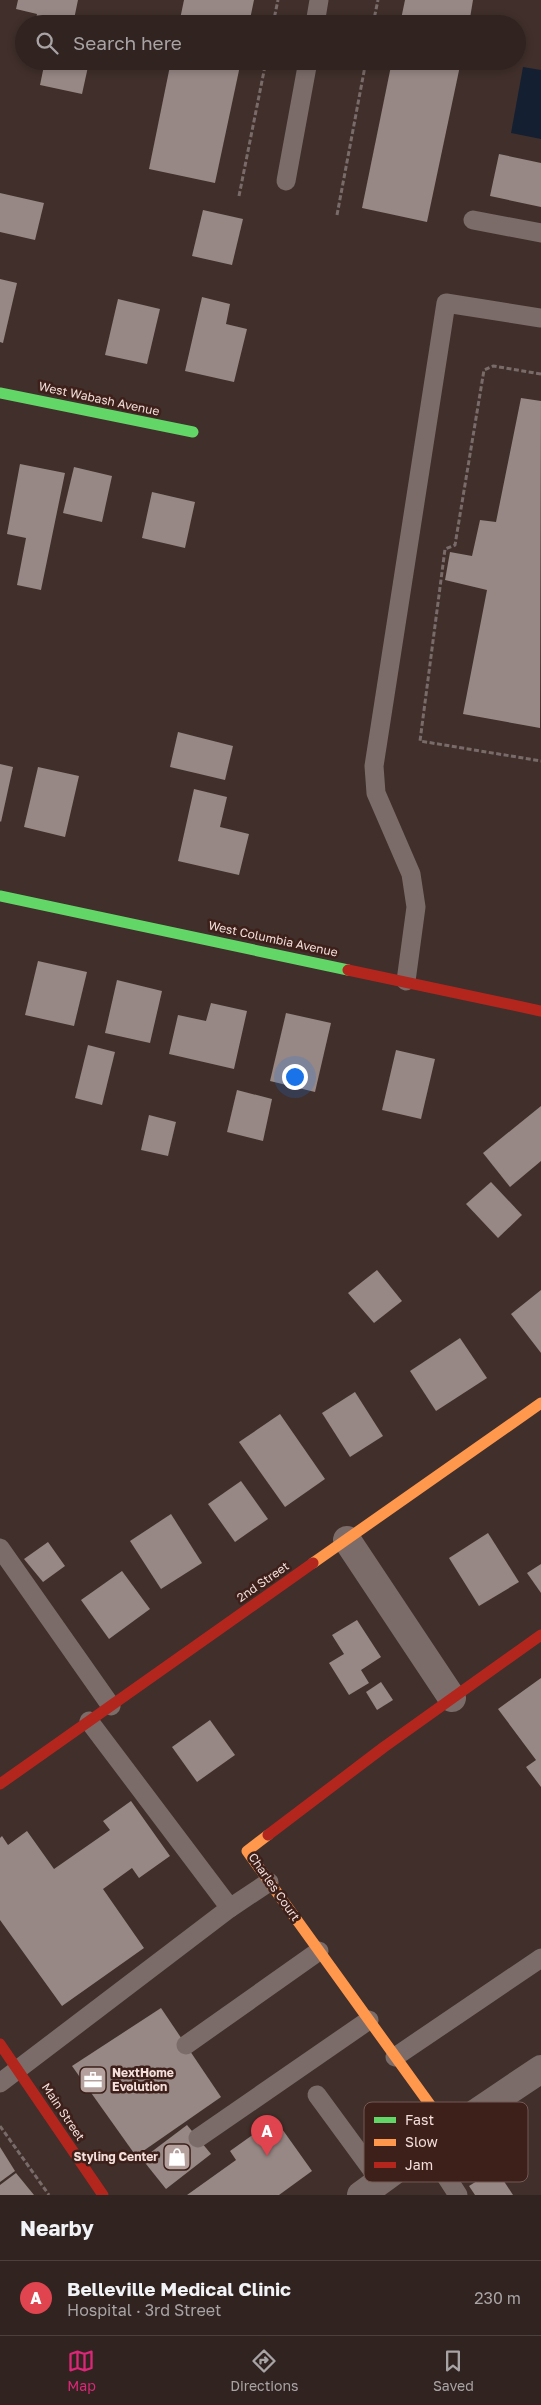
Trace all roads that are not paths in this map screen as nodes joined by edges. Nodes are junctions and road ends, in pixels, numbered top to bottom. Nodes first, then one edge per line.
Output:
1 (319, 0) edge
2 (316, 15) edge
3 (306, 70) edge
4 (286, 181) dead end
5 (473, 220) dead end
6 (541, 233) edge
7 (541, 318) edge
8 (0, 393) edge
9 (193, 432) dead end
10 (0, 896) edge
11 (406, 981) junction
12 (541, 1011) edge
13 (541, 1402) edge
14 (347, 1540) junction
15 (0, 1548) edge
16 (541, 1635) edge
17 (452, 1698) junction
18 (111, 1706) junction
19 (90, 1721) junction
20 (0, 1784) edge
21 (270, 1882) junction
22 (230, 1908) junction
23 (319, 1951) junction
24 (541, 1958) edge
25 (369, 2020) junction
26 (0, 2044) edge
27 (186, 2045) dead end
28 (396, 2057) junction
29 (541, 2069) edge
30 (19, 2070) junction
31 (0, 2083) edge
32 (317, 2095) dead end
33 (428, 2102) edge
34 (492, 2102) edge
35 (198, 2138) dead end
36 (364, 2176) edge
37 (450, 2182) edge
38 (103, 2195) edge
39 (458, 2195) edge

1 - 2 lane
3 - 4 lane
5 - 6 lane
7 - 11 lane
8 - 9 street, West Wabash Avenue
10 - 11 street, West Columbia Avenue
11 - 12 street, West Columbia Avenue
13 - 14 street, 2nd Street
14 - 17 street
14 - 18 street, 2nd Street
15 - 18 lane
16 - 17 street, Charles Court
17 - 21 street, Charles Court
18 - 19 street, 2nd Street
19 - 20 street, 2nd Street
19 - 22 lane
21 - 22 lane
21 - 23 street, Charles Court
22 - 30 lane
23 - 25 street, Charles Court
23 - 27 lane
24 - 28 lane
25 - 28 street, Charles Court
25 - 35 lane
26 - 30 street, Main Street
28 - 33 street, Charles Court
29 - 34 street
30 - 31 lane
30 - 38 street, Main Street
32 - 36 lane
37 - 39 lane

